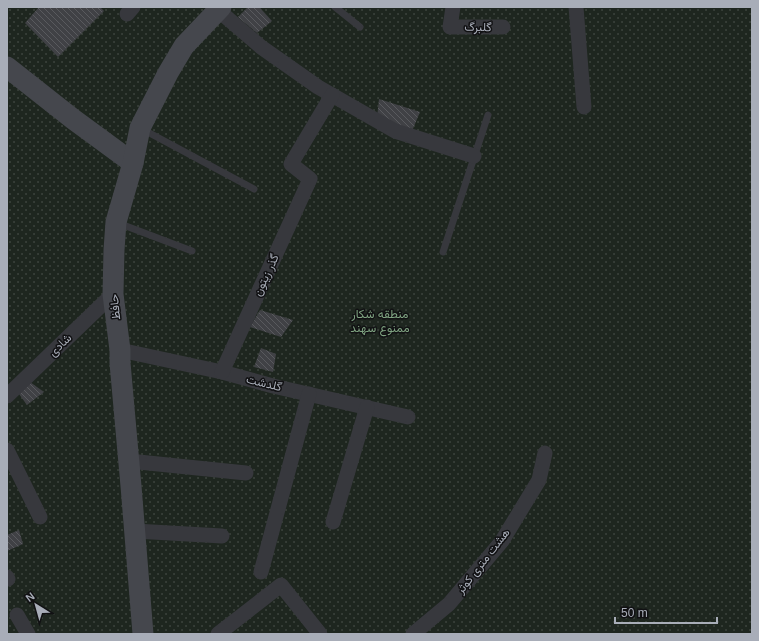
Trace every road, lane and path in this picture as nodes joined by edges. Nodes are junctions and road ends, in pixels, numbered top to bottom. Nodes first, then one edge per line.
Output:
1 (335, 7) edge
2 (453, 7) edge
3 (576, 7) edge
4 (219, 8) edge
5 (360, 26) dead end
6 (503, 27) dead end
7 (7, 67) edge
8 (332, 95) junction
9 (584, 107) dead end
10 (488, 115) dead end
11 (140, 128) junction
12 (474, 156) junction
13 (133, 163) junction
14 (254, 189) dead end
15 (116, 222) junction
16 (192, 251) dead end
17 (443, 252) dead end
18 (113, 294) junction
19 (120, 350) junction
20 (222, 372) junction
21 (309, 394) junction
22 (7, 396) edge
23 (366, 407) junction
24 (408, 417) dead end
25 (7, 450) edge
26 (545, 453) dead end
27 (129, 461) junction
28 (246, 473) dead end
29 (40, 517) dead end
30 (333, 522) dead end
31 (135, 531) junction
32 (222, 536) dead end
33 (261, 572) dead end
34 (18, 616) dead end
35 (28, 634) edge
36 (144, 634) edge
37 (218, 634) edge
38 (320, 634) edge
39 (413, 634) edge

1 - 5 lane
2 - 6 street, گلبرگ
3 - 9 street
4 - 8 street
4 - 11 street, حافظ
7 - 13 street
8 - 12 street
8 - 20 street, گذر زیتون
10 - 12 lane
11 - 13 street, حافظ
11 - 14 lane
12 - 17 lane
13 - 15 street, حافظ
15 - 16 lane
15 - 18 street, حافظ
18 - 19 street, حافظ
18 - 22 street, شادی
19 - 20 street, گلدشت
19 - 27 street, حافظ
20 - 21 street, گلدشت
21 - 23 street, گلدشت
21 - 33 street
23 - 24 street, گلدشت
23 - 30 street
25 - 29 street
26 - 39 street, هشت متری کوثر
27 - 28 street
27 - 31 street, حافظ
31 - 32 street
31 - 36 street, حافظ
34 - 35 street
37 - 38 street

